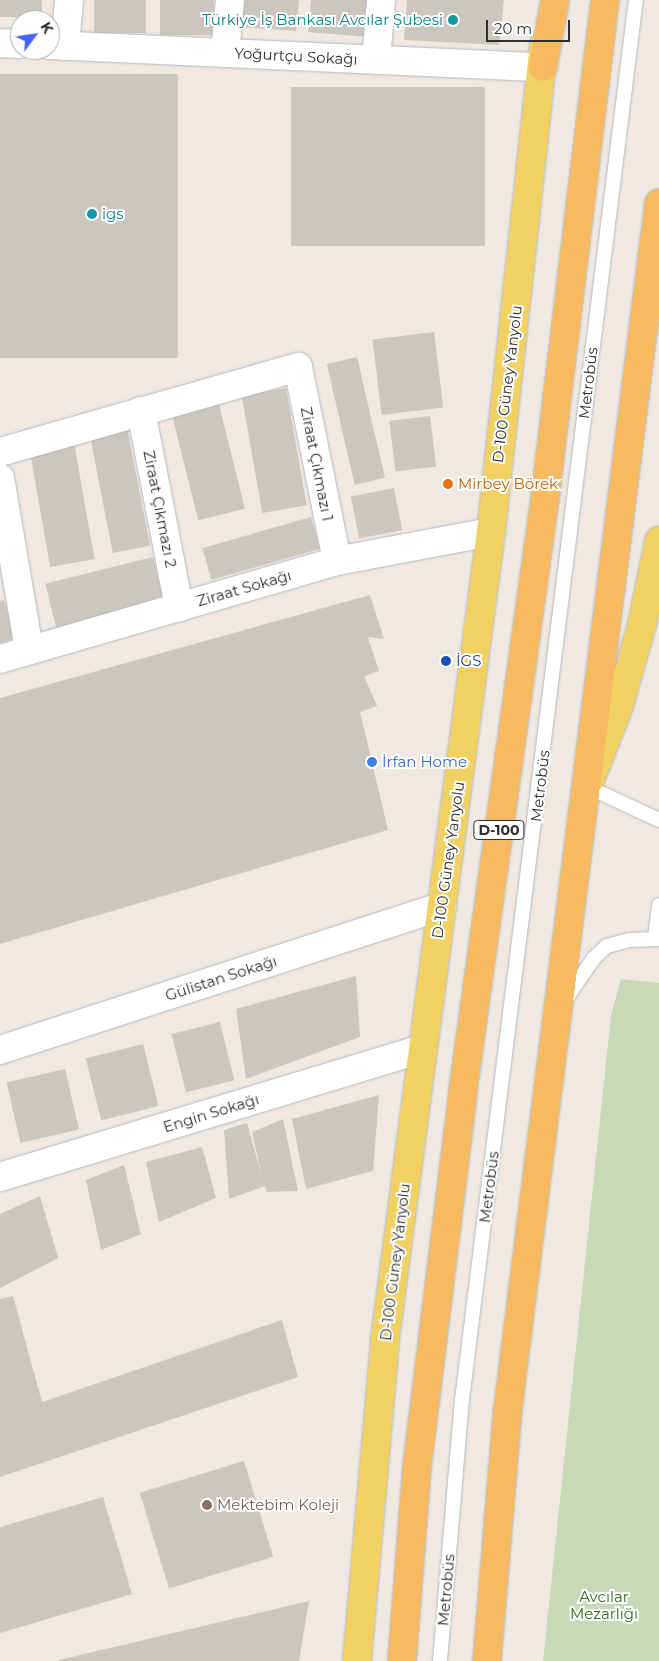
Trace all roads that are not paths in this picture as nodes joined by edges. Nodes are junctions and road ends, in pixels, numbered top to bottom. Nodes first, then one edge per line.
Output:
1 (69, 0) edge
2 (230, 0) edge
3 (381, 0) edge
4 (548, 0) edge
5 (555, 0) edge
6 (606, 0) edge
7 (636, 0) edge
8 (60, 34) edge
9 (60, 46) edge
10 (225, 53) junction
11 (376, 60) junction
12 (542, 67) junction
13 (659, 203) edge
14 (141, 412) junction
15 (0, 452) edge
16 (0, 478) edge
17 (491, 532) junction
18 (659, 541) edge
19 (337, 561) junction
20 (179, 607) junction
21 (29, 650) junction
22 (0, 659) edge
23 (588, 786) junction
24 (659, 820) edge
25 (659, 905) edge
26 (442, 906) junction
27 (657, 938) edge
28 (561, 1007) junction
29 (422, 1049) junction
30 (0, 1050) edge
31 (0, 1177) edge
32 (357, 1661) edge
33 (402, 1661) edge
34 (440, 1661) edge
35 (487, 1661) edge

1 - 8 street
2 - 10 street
3 - 11 street
4 - 12 main road, D-100 Güney Yanyolu
5 - 12 highway
6 - 33 highway, D-100
7 - 34 lane, Metrobüs
9 - 10 street, Yoğurtçu Sokağı
10 - 11 street, Yoğurtçu Sokağı
11 - 12 street, Yoğurtçu Sokağı
12 - 17 main road, D-100 Güney Yanyolu
13 - 23 highway
14 - 15 street
14 - 19 street, Ziraat Çıkmazı 1
14 - 20 street, Ziraat Çıkmazı 2
16 - 21 street
17 - 19 street, Ziraat Sokağı
17 - 26 main road, D-100 Güney Yanyolu
18 - 23 main road
19 - 20 street, Ziraat Sokağı
20 - 21 street, Ziraat Sokağı
21 - 22 street, Ziraat Sokağı
23 - 24 lane
23 - 28 highway
25 - 27 lane
26 - 29 main road, D-100 Güney Yanyolu
26 - 30 street, Gülistan Sokağı
27 - 28 lane
28 - 35 highway
29 - 31 street, Engin Sokağı
29 - 32 main road, D-100 Güney Yanyolu

